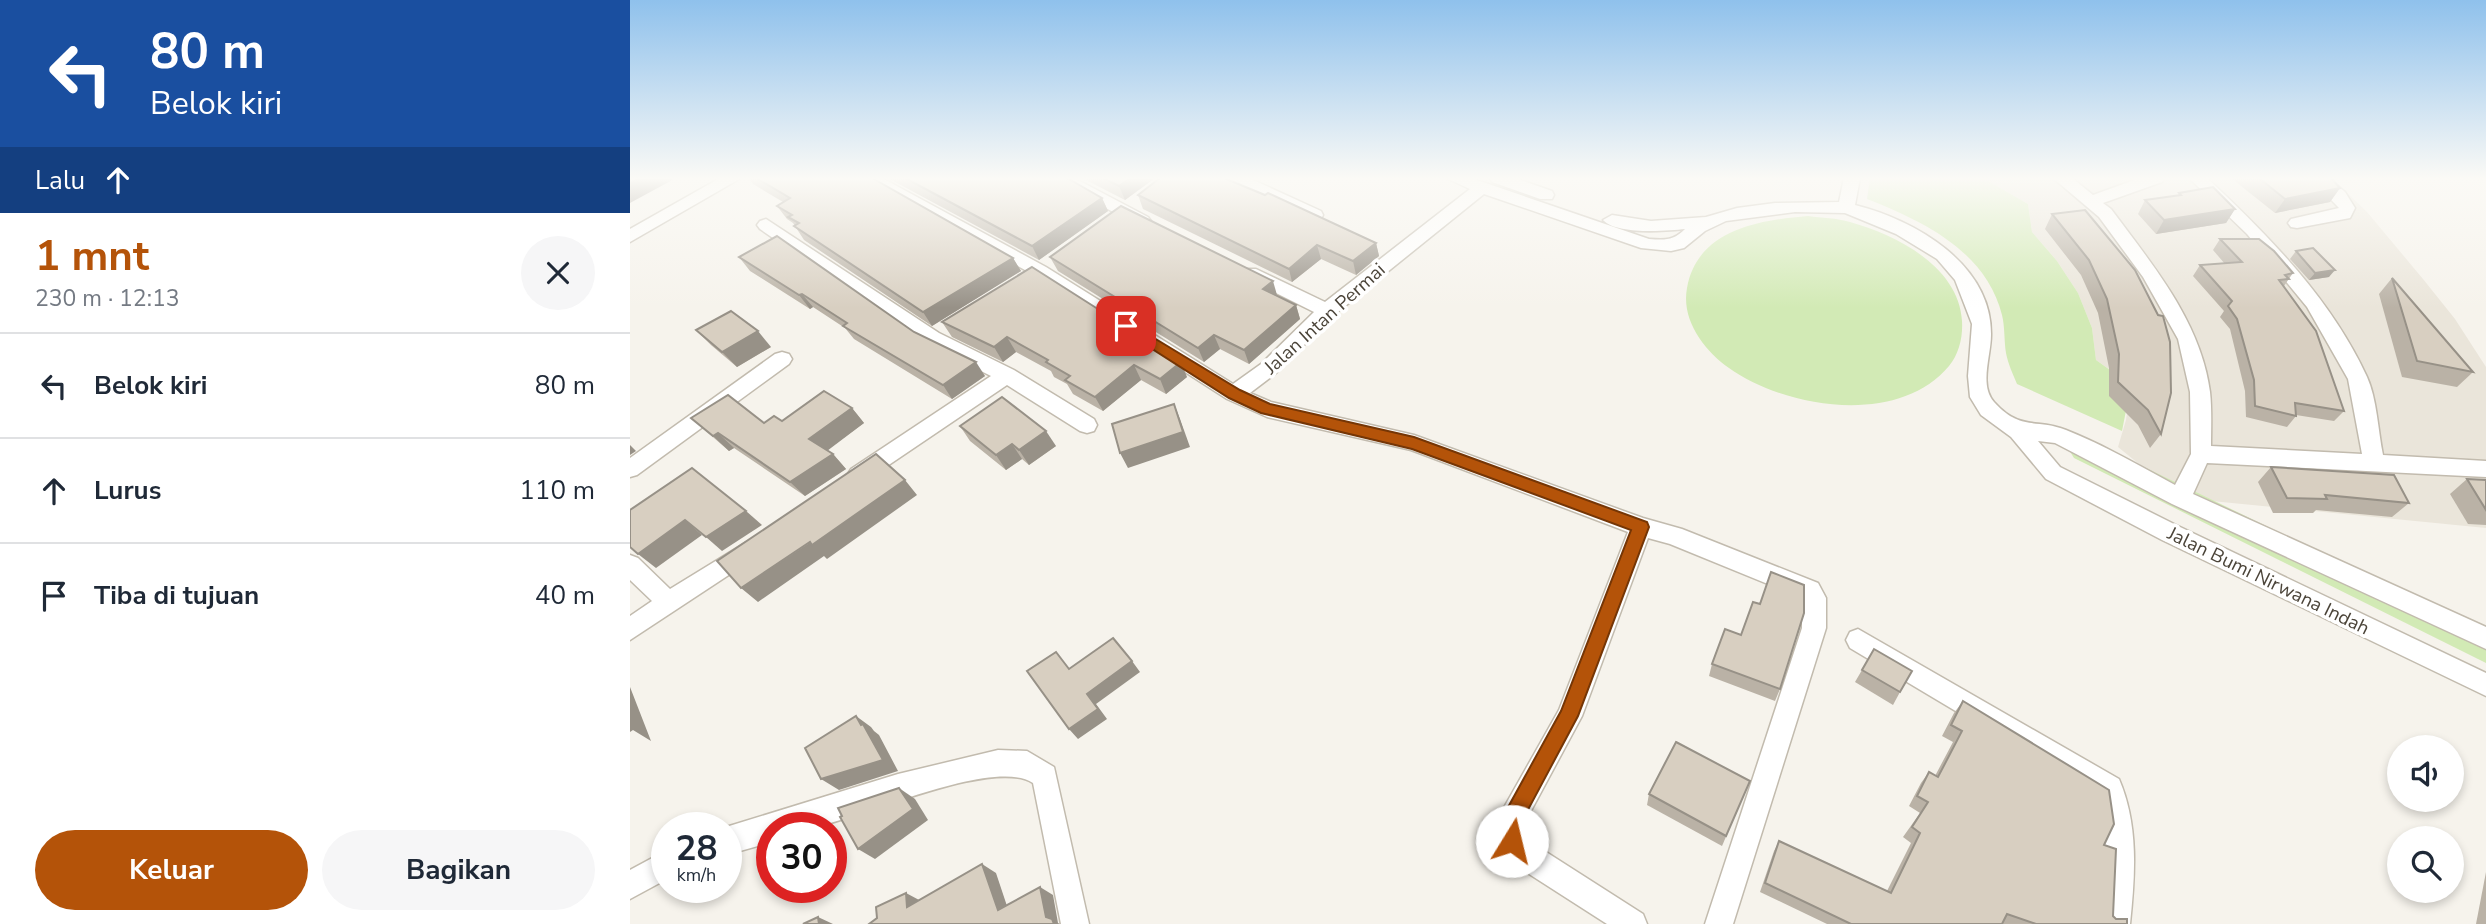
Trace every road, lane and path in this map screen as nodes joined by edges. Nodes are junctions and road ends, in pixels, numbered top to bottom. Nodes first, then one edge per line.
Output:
1 (656, 221) edge
2 (949, 221) edge
3 (1110, 221) edge
4 (1143, 221) edge
5 (1329, 221) edge
6 (1433, 221) edge
7 (1578, 221) edge
8 (1613, 221) edge
9 (1711, 221) edge
10 (1877, 221) edge
11 (2111, 221) edge
12 (2243, 221) edge
13 (2302, 221) edge
14 (1707, 222) junction
15 (2297, 222) dead end
16 (1335, 224) edge
17 (766, 225) dead end
18 (1103, 226) edge
19 (1159, 229) edge
20 (630, 236) edge
21 (1061, 256) edge
22 (1231, 264) edge
23 (1040, 271) junction
24 (1020, 284) edge
25 (1326, 310) junction
26 (955, 324) edge
27 (932, 338) junction
28 (782, 359) dead end
29 (1007, 375) junction
30 (1234, 394) junction
31 (1087, 425) dead end
32 (2018, 431) junction
33 (2202, 454) junction
34 (2374, 463) junction
35 (630, 469) edge
36 (2486, 469) edge
37 (838, 489) edge
38 (2180, 498) junction
39 (1641, 527) junction
40 (759, 542) edge
41 (630, 565) edge
42 (669, 603) junction
43 (630, 629) edge
44 (2486, 638) edge
45 (1858, 640) dead end
46 (2486, 685) edge
47 (821, 812) edge
48 (651, 873) edge
49 (630, 885) edge
50 (1075, 924) edge
51 (1633, 924) edge
52 (1719, 924) edge
53 (2116, 924) edge

1 - 20 street
2 - 23 street
3 - 18 street
4 - 19 street
5 - 16 street
6 - 25 street, Jalan Intan Permai
7 - 14 street
8 - 14 street
9 - 14 street
10 - 32 street
11 - 33 street
12 - 34 street
13 - 15 street
17 - 27 street
21 - 23 street
22 - 25 street
23 - 24 street
23 - 30 street
25 - 30 street, Jalan Intan Permai
26 - 27 street
27 - 29 street
28 - 35 street
29 - 31 street
29 - 37 street
30 - 39 street
32 - 38 street, Jalan Bumi Nirwana Indah
32 - 46 street, Jalan Bumi Nirwana Indah
33 - 34 street
33 - 38 street
34 - 36 street
38 - 44 street, Jalan Bumi Nirwana Indah
39 - 51 street
39 - 52 street
40 - 42 street
41 - 42 street
42 - 43 street
45 - 53 street
47 - 50 street
48 - 49 street

